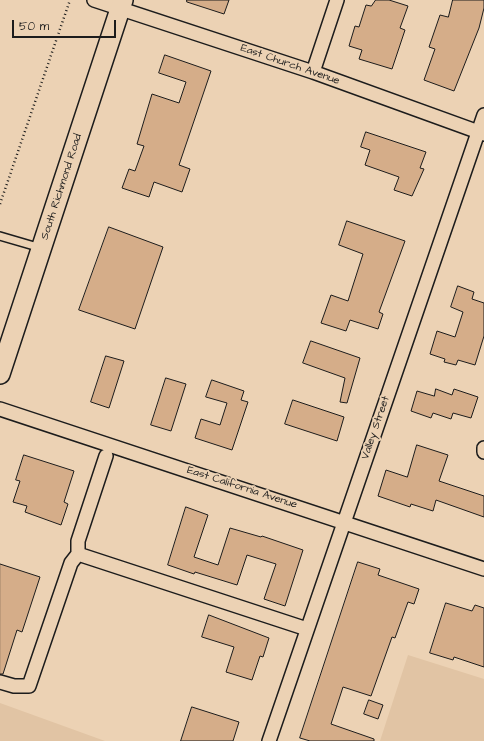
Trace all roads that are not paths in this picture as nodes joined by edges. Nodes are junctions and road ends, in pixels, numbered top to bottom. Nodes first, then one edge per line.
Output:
1 (94, 0) edge
2 (337, 0) edge
3 (122, 4) edge
4 (313, 72) junction
5 (484, 115) edge
6 (481, 133) edge
7 (0, 236) edge
8 (41, 248) junction
9 (0, 374) edge
10 (0, 409) edge
11 (484, 448) edge
12 (484, 452) edge
13 (106, 456) dead end
14 (343, 521) junction
15 (78, 554) junction
16 (484, 569) edge
17 (307, 629) junction
18 (0, 682) edge
19 (269, 741) edge

1 - 3 street, East Church Avenue
2 - 4 street
3 - 4 street, East Church Avenue
3 - 8 street, South Richmond Road
4 - 6 street, East Church Avenue
5 - 6 street, Valley Street
6 - 14 street, Valley Street
7 - 8 lane
8 - 9 street, South Richmond Road
10 - 14 street, East California Avenue
11 - 12 street
13 - 15 street
14 - 16 street, East California Avenue
14 - 17 street, Valley Street
15 - 17 street
15 - 18 street
17 - 19 street, Valley Street

